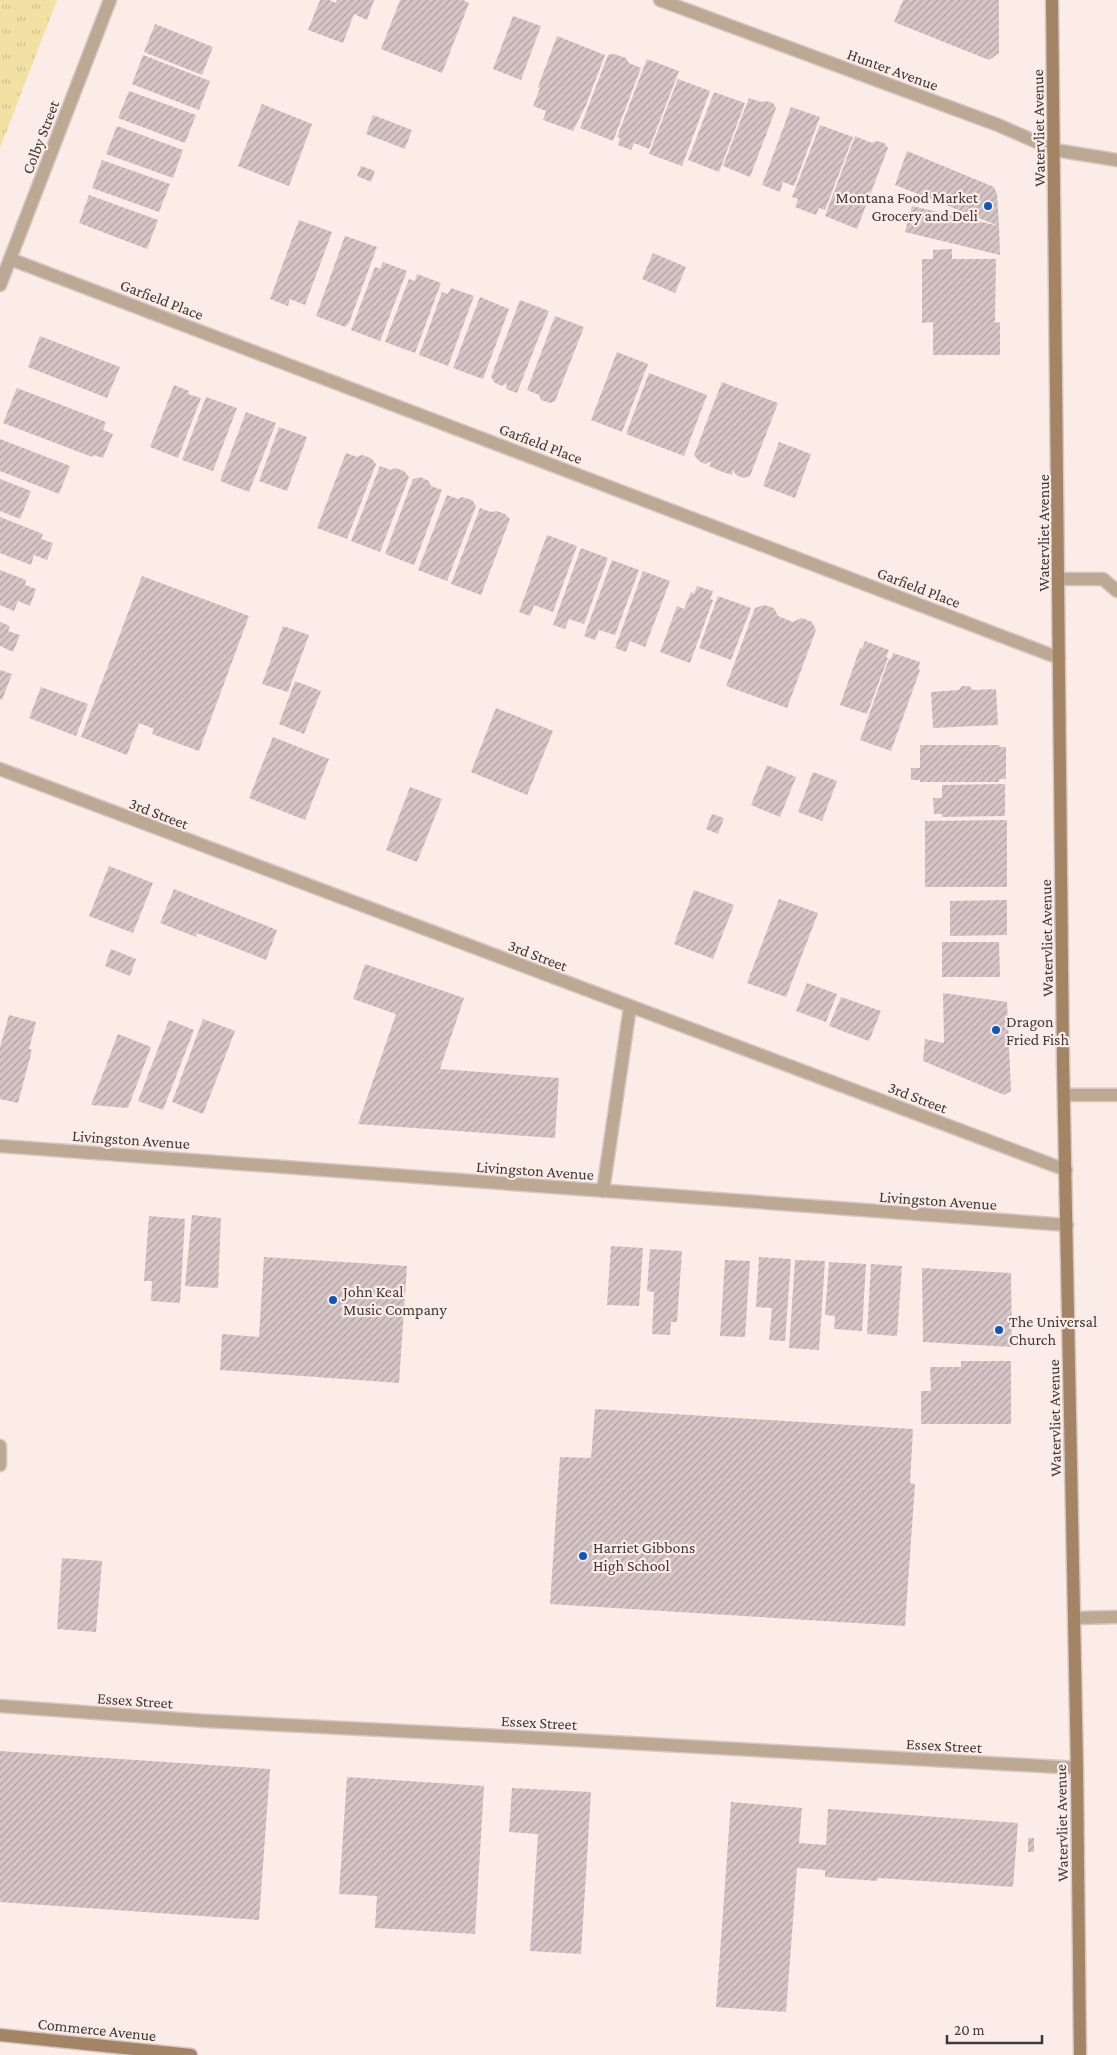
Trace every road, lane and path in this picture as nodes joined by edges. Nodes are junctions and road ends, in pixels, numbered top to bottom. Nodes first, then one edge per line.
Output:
1 (110, 0) edge
2 (660, 0) edge
3 (1052, 0) edge
4 (1055, 150) junction
5 (1117, 160) edge
6 (10, 259) junction
7 (0, 285) edge
8 (1059, 579) junction
9 (1117, 591) edge
10 (1059, 658) junction
11 (0, 769) edge
12 (630, 1006) junction
13 (1064, 1095) junction
14 (1117, 1095) edge
15 (0, 1146) edge
16 (1066, 1170) junction
17 (602, 1191) junction
18 (1067, 1225) junction
19 (0, 1446) edge
20 (0, 1465) edge
21 (1074, 1618) junction
22 (1117, 1618) edge
23 (0, 1706) edge
24 (1077, 1768) junction
25 (0, 2035) edge
26 (191, 2055) edge
27 (1080, 2055) edge

1 - 6 street, Colby Street
2 - 4 street, Hunter Avenue
3 - 4 street, Watervliet Avenue
4 - 5 street, Hunter Avenue
4 - 8 street, Watervliet Avenue
6 - 7 street, Colby Street
6 - 10 street, Garfield Place
8 - 9 street
8 - 10 street, Watervliet Avenue
10 - 13 street, Watervliet Avenue
11 - 12 street, 3rd Street
12 - 16 street, 3rd Street
12 - 17 street
13 - 14 street
13 - 16 street, Watervliet Avenue
15 - 17 street, Livingston Avenue
16 - 18 street, Watervliet Avenue
17 - 18 street, Livingston Avenue
18 - 21 street, Watervliet Avenue
19 - 20 street
21 - 22 street
21 - 24 street, Watervliet Avenue
23 - 24 street, Essex Street
24 - 27 street, Watervliet Avenue
25 - 26 street, Commerce Avenue

